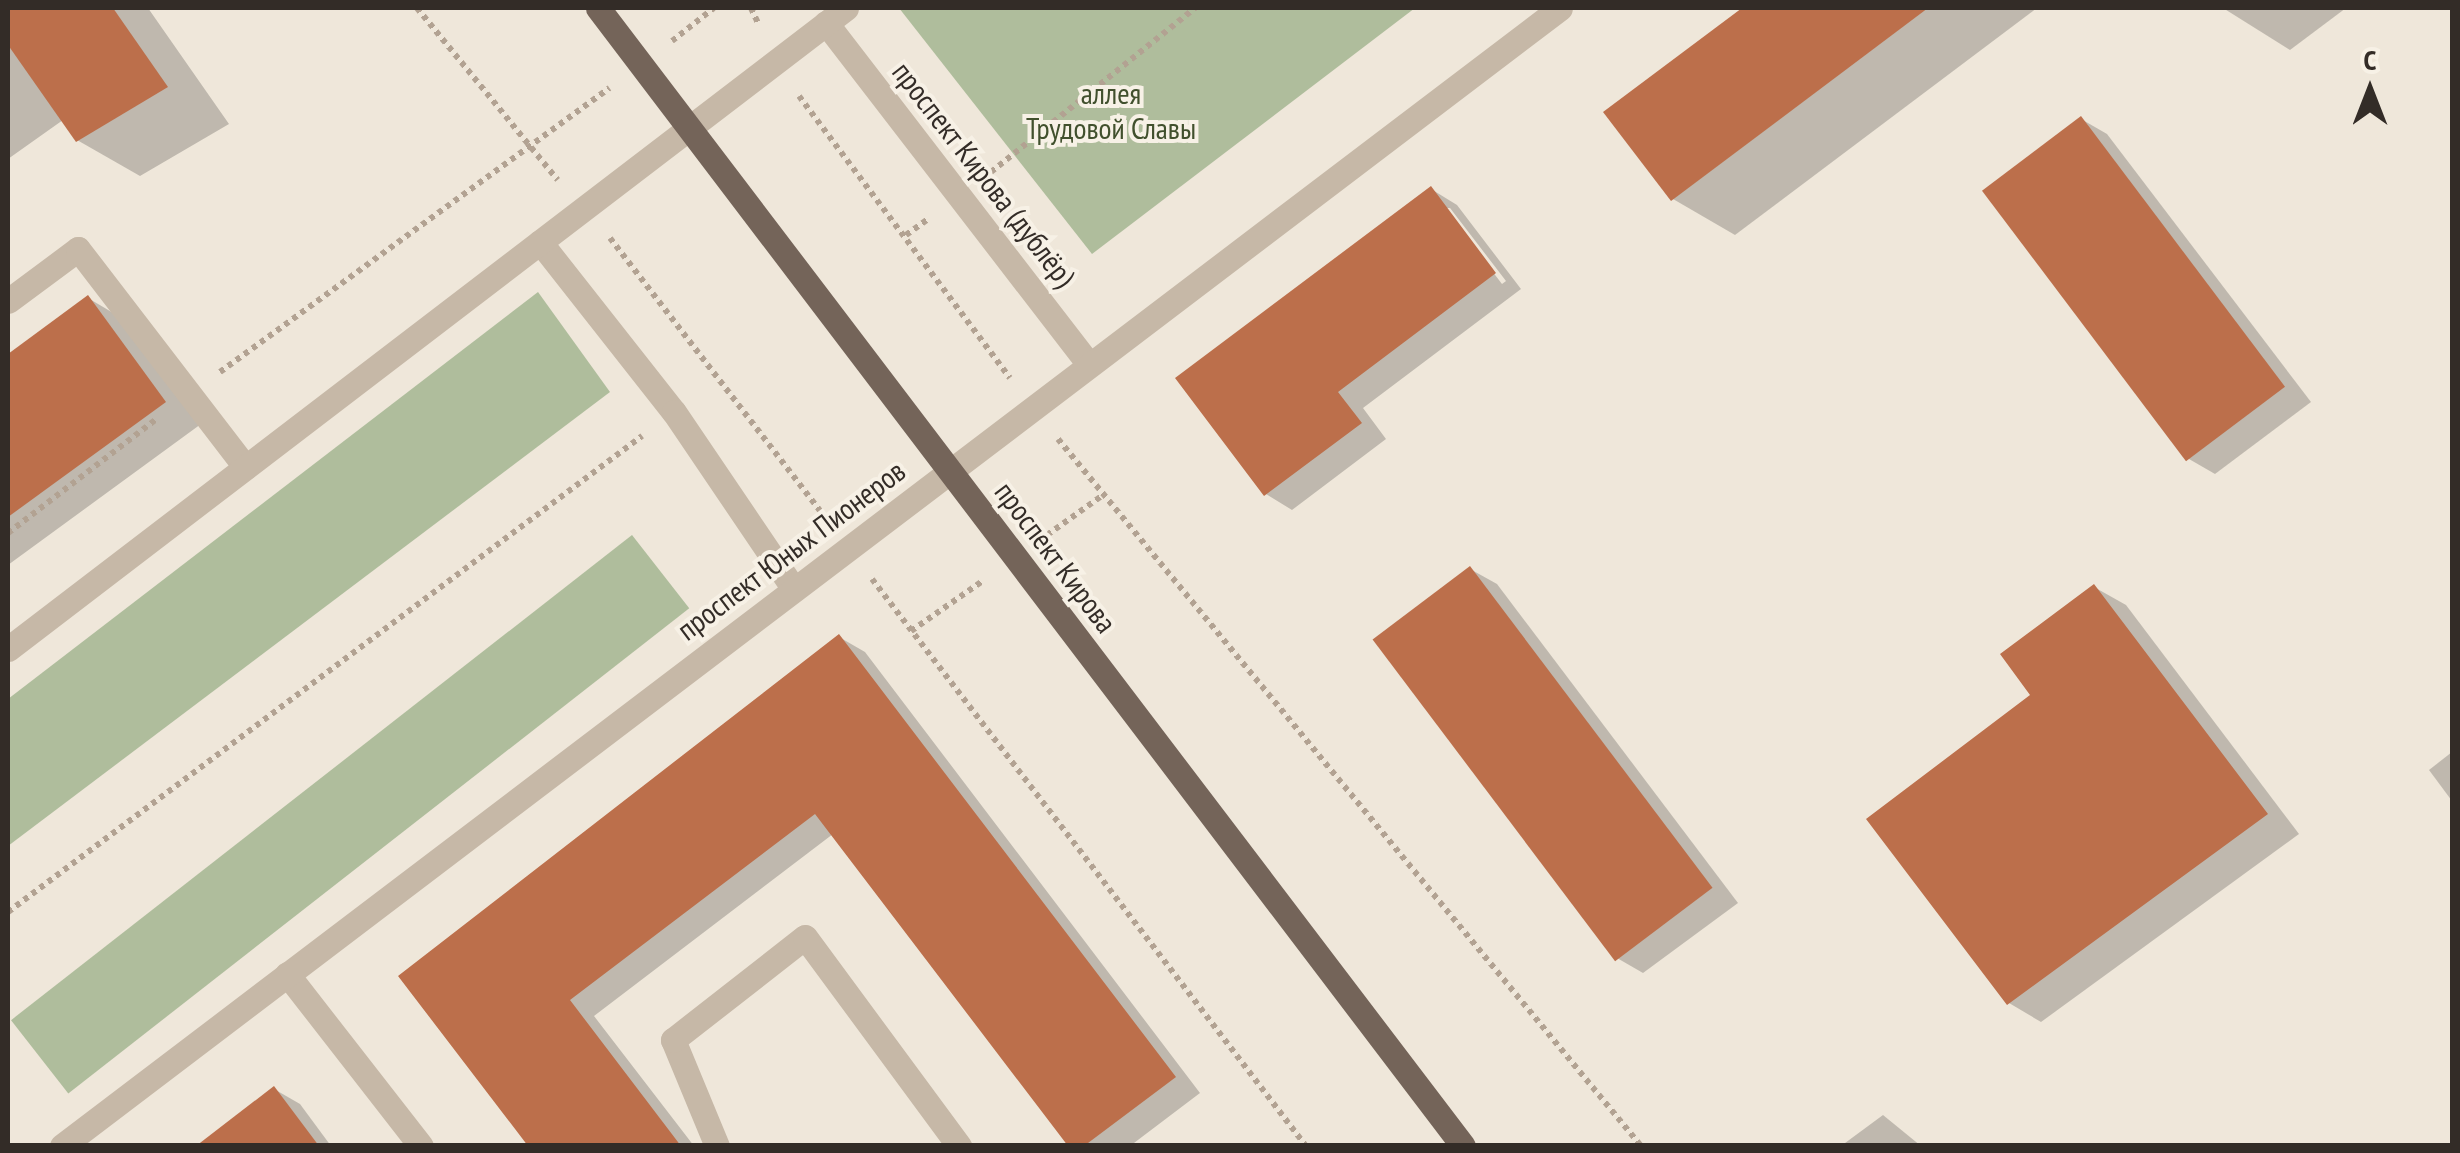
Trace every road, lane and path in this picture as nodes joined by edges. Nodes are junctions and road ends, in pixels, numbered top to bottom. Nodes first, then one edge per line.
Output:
1 (598, 8) edge
2 (714, 8) edge
3 (752, 8) edge
4 (1195, 8) edge
5 (1560, 8) edge
6 (836, 15) edge
7 (774, 63) junction
8 (642, 66) junction
9 (688, 128) junction
10 (961, 196) junction
11 (906, 234) junction
12 (540, 242) junction
13 (8, 302) edge
14 (1090, 364) junction
15 (720, 376) dead end
16 (187, 396) junction
17 (1032, 408) junction
18 (674, 412) junction
19 (245, 467) junction
20 (949, 471) junction
21 (8, 534) edge
22 (794, 589) junction
23 (8, 649) edge
24 (8, 912) edge
25 (286, 974) junction
26 (62, 1146) edge
27 (421, 1146) edge
28 (717, 1146) edge
29 (958, 1146) edge
30 (1463, 1146) edge
31 (1641, 1146) edge

1 - 8 main road, проспект Кирова
2 - 8 path
3 - 7 path
4 - 10 path
5 - 14 street, проспект Юных Пионеров
6 - 7 street
6 - 10 street, проспект Кирова (дублёр)
7 - 9 street
7 - 11 path
8 - 9 main road, проспект Кирова
8 - 16 path
9 - 12 street
9 - 20 main road, проспект Кирова
10 - 11 path
10 - 14 street, проспект Кирова (дублёр)
11 - 17 path
12 - 18 street
12 - 19 street
13 - 16 street
14 - 17 street, проспект Юных Пионеров
15 - 18 path
16 - 19 street
16 - 21 path
17 - 20 street, проспект Юных Пионеров
17 - 31 path
18 - 22 street
18 - 24 path
19 - 23 street
20 - 22 street, проспект Юных Пионеров
20 - 30 main road, проспект Кирова
22 - 25 street, проспект Юных Пионеров
25 - 26 street, проспект Юных Пионеров
25 - 27 street
28 - 29 street

